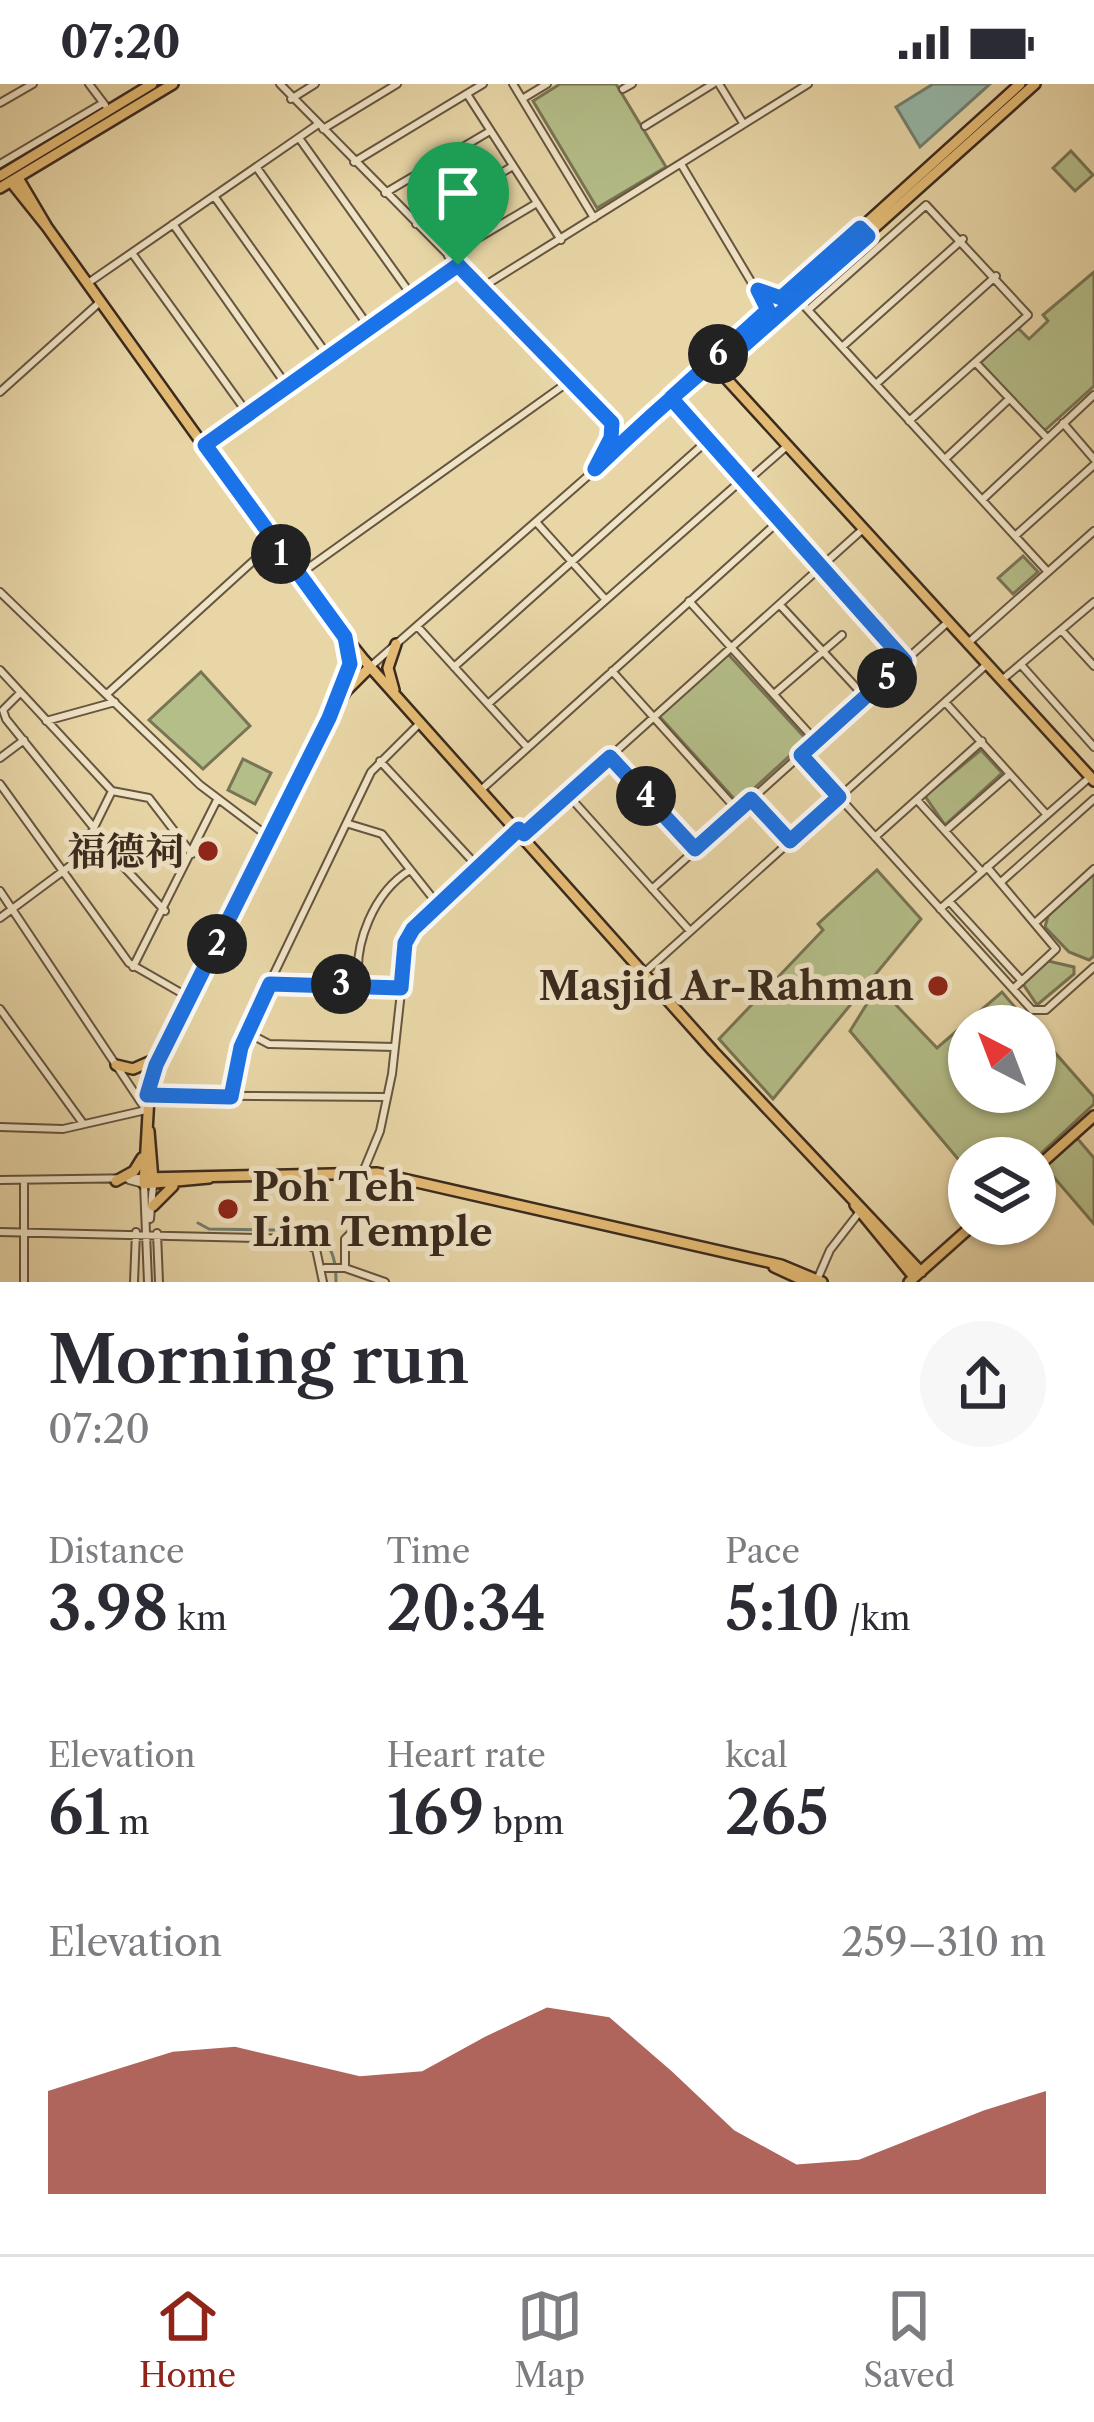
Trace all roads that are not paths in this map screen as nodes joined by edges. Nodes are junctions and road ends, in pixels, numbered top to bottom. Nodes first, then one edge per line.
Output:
1 (33, 84) edge
2 (89, 84) edge
3 (152, 84) edge
4 (173, 84) edge
5 (280, 84) edge
6 (315, 84) edge
7 (397, 84) edge
8 (483, 84) edge
9 (513, 84) edge
10 (547, 84) edge
11 (632, 84) edge
12 (716, 84) edge
13 (1020, 84) edge
14 (1035, 84) edge
15 (804, 85) edge
16 (623, 89) dead end
17 (467, 94) junction
18 (291, 99) junction
19 (522, 99) junction
20 (0, 103) edge
21 (106, 106) junction
22 (743, 123) junction
23 (645, 126) dead end
24 (319, 128) junction
25 (490, 131) junction
26 (299, 138) junction
27 (354, 162) junction
28 (681, 164) junction
29 (513, 166) junction
30 (256, 167) junction
31 (6, 177) edge
32 (385, 193) junction
33 (214, 196) junction
34 (537, 203) junction
35 (594, 218) junction
36 (173, 224) junction
37 (416, 224) junction
38 (864, 232) junction
39 (963, 239) junction
40 (561, 240) junction
41 (132, 253) junction
42 (448, 256) junction
43 (458, 265) junction
44 (996, 276) junction
45 (88, 283) junction
46 (481, 288) junction
47 (758, 290) junction
48 (413, 296) junction
49 (781, 298) junction
50 (797, 298) junction
51 (100, 302) junction
52 (768, 310) junction
53 (808, 310) junction
54 (369, 327) junction
55 (842, 346) junction
56 (328, 356) junction
57 (976, 363) junction
58 (714, 366) junction
59 (571, 380) junction
60 (876, 384) junction
61 (287, 386) junction
62 (0, 392) edge
63 (1094, 395) edge
64 (671, 398) junction
65 (1010, 399) junction
66 (248, 414) junction
67 (909, 421) junction
68 (1063, 423) junction
69 (1047, 438) junction
70 (708, 440) junction
71 (205, 445) junction
72 (787, 446) junction
73 (945, 459) junction
74 (1094, 462) edge
75 (595, 469) junction
76 (745, 481) junction
77 (982, 500) junction
78 (780, 520) junction
79 (536, 523) junction
80 (863, 530) junction
81 (1094, 531) edge
82 (1015, 536) junction
83 (274, 543) junction
84 (572, 562) junction
85 (822, 567) junction
86 (1048, 572) junction
87 (297, 576) junction
88 (0, 592) edge
89 (606, 600) junction
90 (689, 601) junction
91 (1094, 602) edge
92 (780, 605) junction
93 (948, 622) junction
94 (416, 626) junction
95 (1062, 631) junction
96 (842, 635) dead end
97 (345, 637) junction
98 (396, 644) junction
99 (967, 644) junction
100 (732, 648) junction
101 (823, 651) junction
102 (905, 661) junction
103 (986, 665) junction
104 (1094, 666) edge
105 (370, 667) junction
106 (454, 667) junction
107 (1023, 667) junction
108 (0, 670) edge
109 (611, 671) junction
110 (1000, 676) junction
111 (20, 693) junction
112 (107, 694) junction
113 (774, 694) junction
114 (398, 697) junction
115 (865, 697) junction
116 (115, 702) junction
117 (945, 702) junction
118 (488, 704) junction
119 (329, 718) junction
120 (654, 718) junction
121 (46, 721) junction
122 (421, 722) junction
123 (24, 740) junction
124 (816, 741) junction
125 (982, 741) junction
126 (527, 747) junction
127 (1094, 747) edge
128 (801, 755) junction
129 (610, 757) junction
130 (0, 758) edge
131 (380, 761) junction
132 (1010, 774) junction
133 (1092, 779) edge
134 (0, 784) edge
135 (482, 789) junction
136 (112, 791) junction
137 (568, 795) junction
138 (839, 797) junction
139 (751, 799) junction
140 (1094, 799) edge
141 (217, 800) junction
142 (917, 800) junction
143 (738, 811) junction
144 (1047, 815) junction
145 (349, 824) junction
146 (94, 828) junction
147 (945, 831) junction
148 (522, 832) junction
149 (269, 837) junction
150 (875, 837) junction
151 (89, 840) junction
152 (790, 841) junction
153 (695, 849) junction
154 (192, 854) junction
155 (479, 868) junction
156 (410, 869) junction
157 (985, 869) junction
158 (1094, 869) edge
159 (64, 873) junction
160 (1000, 882) junction
161 (652, 889) junction
162 (0, 891) edge
163 (949, 901) junction
164 (439, 905) junction
165 (13, 909) junction
166 (940, 909) junction
167 (165, 911) junction
168 (0, 917) edge
169 (1036, 922) junction
170 (690, 931) junction
171 (133, 967) junction
172 (645, 971) junction
173 (1093, 971) edge
174 (1022, 981) junction
175 (270, 984) junction
176 (359, 984) junction
177 (401, 988) junction
178 (1013, 989) junction
179 (190, 998) junction
180 (0, 1009) edge
181 (246, 1033) junction
182 (395, 1047) junction
183 (161, 1056) junction
184 (116, 1065) junction
185 (147, 1095) junction
186 (231, 1097) junction
187 (386, 1097) junction
188 (146, 1110) junction
189 (1094, 1116) edge
190 (83, 1124) junction
191 (0, 1127) edge
192 (149, 1150) junction
193 (1056, 1150) edge
194 (363, 1172) junction
195 (0, 1180) edge
196 (23, 1180) junction
197 (179, 1180) junction
198 (116, 1181) junction
199 (148, 1181) junction
200 (153, 1209) junction
201 (857, 1209) junction
202 (151, 1229) junction
203 (0, 1232) edge
204 (136, 1232) junction
205 (352, 1232) dead end
206 (24, 1233) junction
207 (951, 1245) edge
208 (335, 1268) junction
209 (915, 1277) edge
210 (815, 1281) edge
211 (24, 1282) edge
212 (134, 1282) edge
213 (148, 1282) edge
214 (159, 1282) edge
215 (323, 1282) edge
216 (385, 1282) edge

1 - 20 street
2 - 21 street
3 - 21 main road
4 - 31 main road
5 - 18 street
6 - 18 street
7 - 24 street
8 - 17 street
9 - 19 street
10 - 19 street
11 - 16 street
12 - 22 street
12 - 23 street
13 - 38 main road
14 - 38 main road
15 - 22 street
17 - 25 street
17 - 27 street
18 - 24 street
19 - 35 street
21 - 31 street
21 - 31 main road
22 - 28 street
24 - 26 street
24 - 27 street
25 - 29 street
25 - 32 street
26 - 30 street
26 - 48 street
27 - 32 street
28 - 35 street
28 - 47 street
29 - 34 street
29 - 37 street
30 - 33 street
30 - 54 street
31 - 45 main road
32 - 37 street
33 - 36 street
33 - 56 street
34 - 40 street
34 - 42 street
35 - 40 street
36 - 41 street
36 - 61 street
37 - 42 street
38 - 49 main road
38 - 50 main road
39 - 44 street
39 - 53 street
39 - 55 street
40 - 46 street
41 - 45 street
41 - 66 street
42 - 43 street
43 - 46 street
43 - 48 street
44 - 57 street
44 - 60 street
45 - 51 main road
46 - 59 street
47 - 49 street
47 - 52 street
48 - 54 street
49 - 52 main road
50 - 53 street
50 - 58 main road
51 - 62 street
51 - 71 main road
52 - 58 main road
53 - 55 street
54 - 56 street
55 - 60 street
56 - 61 street
57 - 65 street
57 - 67 street
58 - 64 street
58 - 72 main road
59 - 75 street
59 - 87 street
60 - 67 street
61 - 66 street
63 - 68 street
64 - 70 street
64 - 75 street
65 - 69 street
65 - 73 street
66 - 71 street
67 - 73 street
68 - 69 street
68 - 74 street
69 - 77 street
70 - 76 street
70 - 84 street
71 - 83 main road
72 - 76 street
72 - 80 main road
73 - 77 street
74 - 82 street
75 - 79 street
76 - 78 street
76 - 89 street
77 - 82 street
78 - 85 street
78 - 90 street
79 - 84 street
79 - 94 street
80 - 85 street
80 - 93 main road
81 - 86 street
82 - 86 street
83 - 87 main road
83 - 112 street
84 - 89 street
84 - 106 street
85 - 92 street
85 - 102 street
86 - 99 street
87 - 97 main road
88 - 112 street
89 - 118 street
90 - 100 street
90 - 109 street
91 - 95 street
92 - 100 street
92 - 101 street
93 - 99 main road
93 - 102 street
94 - 98 street
94 - 106 street
95 - 104 street
95 - 107 street
96 - 101 street
97 - 105 main road
97 - 119 main road
98 - 105 street
98 - 114 main road
99 - 103 main road
100 - 113 street
100 - 120 street
101 - 113 street
101 - 115 street
102 - 115 street
103 - 110 main road
103 - 117 street
105 - 114 main road
105 - 119 main road
106 - 118 street
107 - 110 street
107 - 127 street
108 - 111 street
109 - 120 street
109 - 126 street
110 - 133 main road
111 - 121 street
111 - 123 street
112 - 116 street
113 - 124 street
114 - 122 main road
115 - 124 street
116 - 121 street
116 - 141 street
117 - 125 street
117 - 138 street
118 - 126 street
119 - 149 main road
120 - 129 street
120 - 143 street
121 - 136 street
122 - 131 street
122 - 135 main road
123 - 130 street
123 - 146 street
124 - 128 street
125 - 132 street
125 - 142 street
126 - 135 street
128 - 138 street
128 - 139 street
129 - 137 street
129 - 153 street
131 - 145 street
131 - 155 street
132 - 144 street
132 - 147 street
133 - 144 street
134 - 159 street
135 - 148 main road
136 - 146 street
136 - 154 street
137 - 148 street
137 - 161 street
138 - 150 street
138 - 152 street
139 - 143 street
139 - 152 street
140 - 160 street
141 - 149 street
141 - 154 street
142 - 147 street
142 - 150 street
143 - 153 street
144 - 157 street
145 - 156 street
145 - 175 street
146 - 151 street
147 - 157 street
148 - 155 street
148 - 172 main road
149 - 179 main road
150 - 166 street
151 - 159 street
151 - 167 street
152 - 170 street
153 - 161 street
154 - 167 street
155 - 164 street
156 - 164 street
156 - 176 street
157 - 160 street
157 - 163 street
158 - 169 street
159 - 165 street
159 - 171 street
160 - 169 street
161 - 170 street
162 - 165 street
163 - 166 street
163 - 174 street
164 - 177 street
165 - 168 street
165 - 184 street
166 - 178 street
167 - 171 street
169 - 174 street
170 - 172 street
171 - 179 street
172 - 201 main road
173 - 178 street
174 - 178 street
175 - 176 street
175 - 181 street
176 - 177 street
177 - 182 street
179 - 183 main road
180 - 190 street
181 - 182 street
181 - 186 street
182 - 187 street
183 - 184 main road
183 - 185 main road
184 - 188 street
185 - 186 street
185 - 188 main road
186 - 187 street
187 - 194 street
188 - 190 street
188 - 192 main road
189 - 193 main road
190 - 191 street
192 - 197 main road
192 - 198 main road
192 - 199 main road
194 - 197 main road
194 - 210 main road
195 - 196 street
196 - 198 street
196 - 206 street
197 - 199 main road
197 - 200 main road
198 - 199 street
199 - 200 street
199 - 202 street
200 - 202 street
201 - 209 main road
201 - 210 street
202 - 204 street
202 - 208 street
202 - 213 street
202 - 214 street
203 - 206 street
204 - 206 street
204 - 212 street
205 - 208 street
206 - 211 street
207 - 209 main road
208 - 215 street
208 - 216 street

